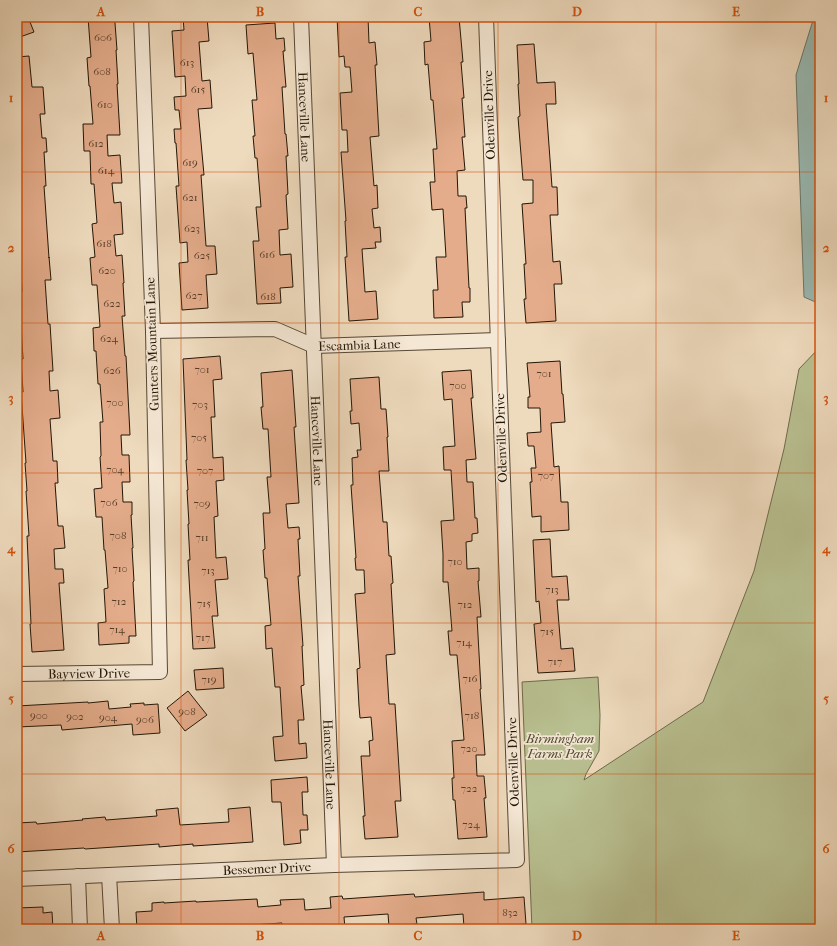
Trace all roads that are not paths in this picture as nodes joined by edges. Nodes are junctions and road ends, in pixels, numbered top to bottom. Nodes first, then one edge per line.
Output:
1 (141, 17) edge
2 (301, 17) edge
3 (486, 17) edge
4 (153, 331) junction
5 (498, 340) junction
6 (314, 346) junction
7 (160, 672) joint
8 (17, 674) edge
9 (516, 860) joint
10 (334, 865) junction
11 (109, 875) junction
12 (78, 876) junction
13 (17, 879) edge
14 (80, 929) edge
15 (112, 929) edge

1 - 4 street, Gunters Mountain Lane
2 - 6 street, Hanceville Lane
3 - 5 street, Odenville Drive
4 - 6 street, Escambia Lane
4 - 7 street, Gunters Mountain Lane
5 - 6 street, Escambia Lane
5 - 9 street, Odenville Drive
6 - 10 street, Hanceville Lane
7 - 8 street, Bayview Drive
9 - 10 street, Bessemer Drive
10 - 11 street, Bessemer Drive
11 - 12 street, Bessemer Drive
11 - 15 street
12 - 13 street, Bessemer Drive
12 - 14 street

